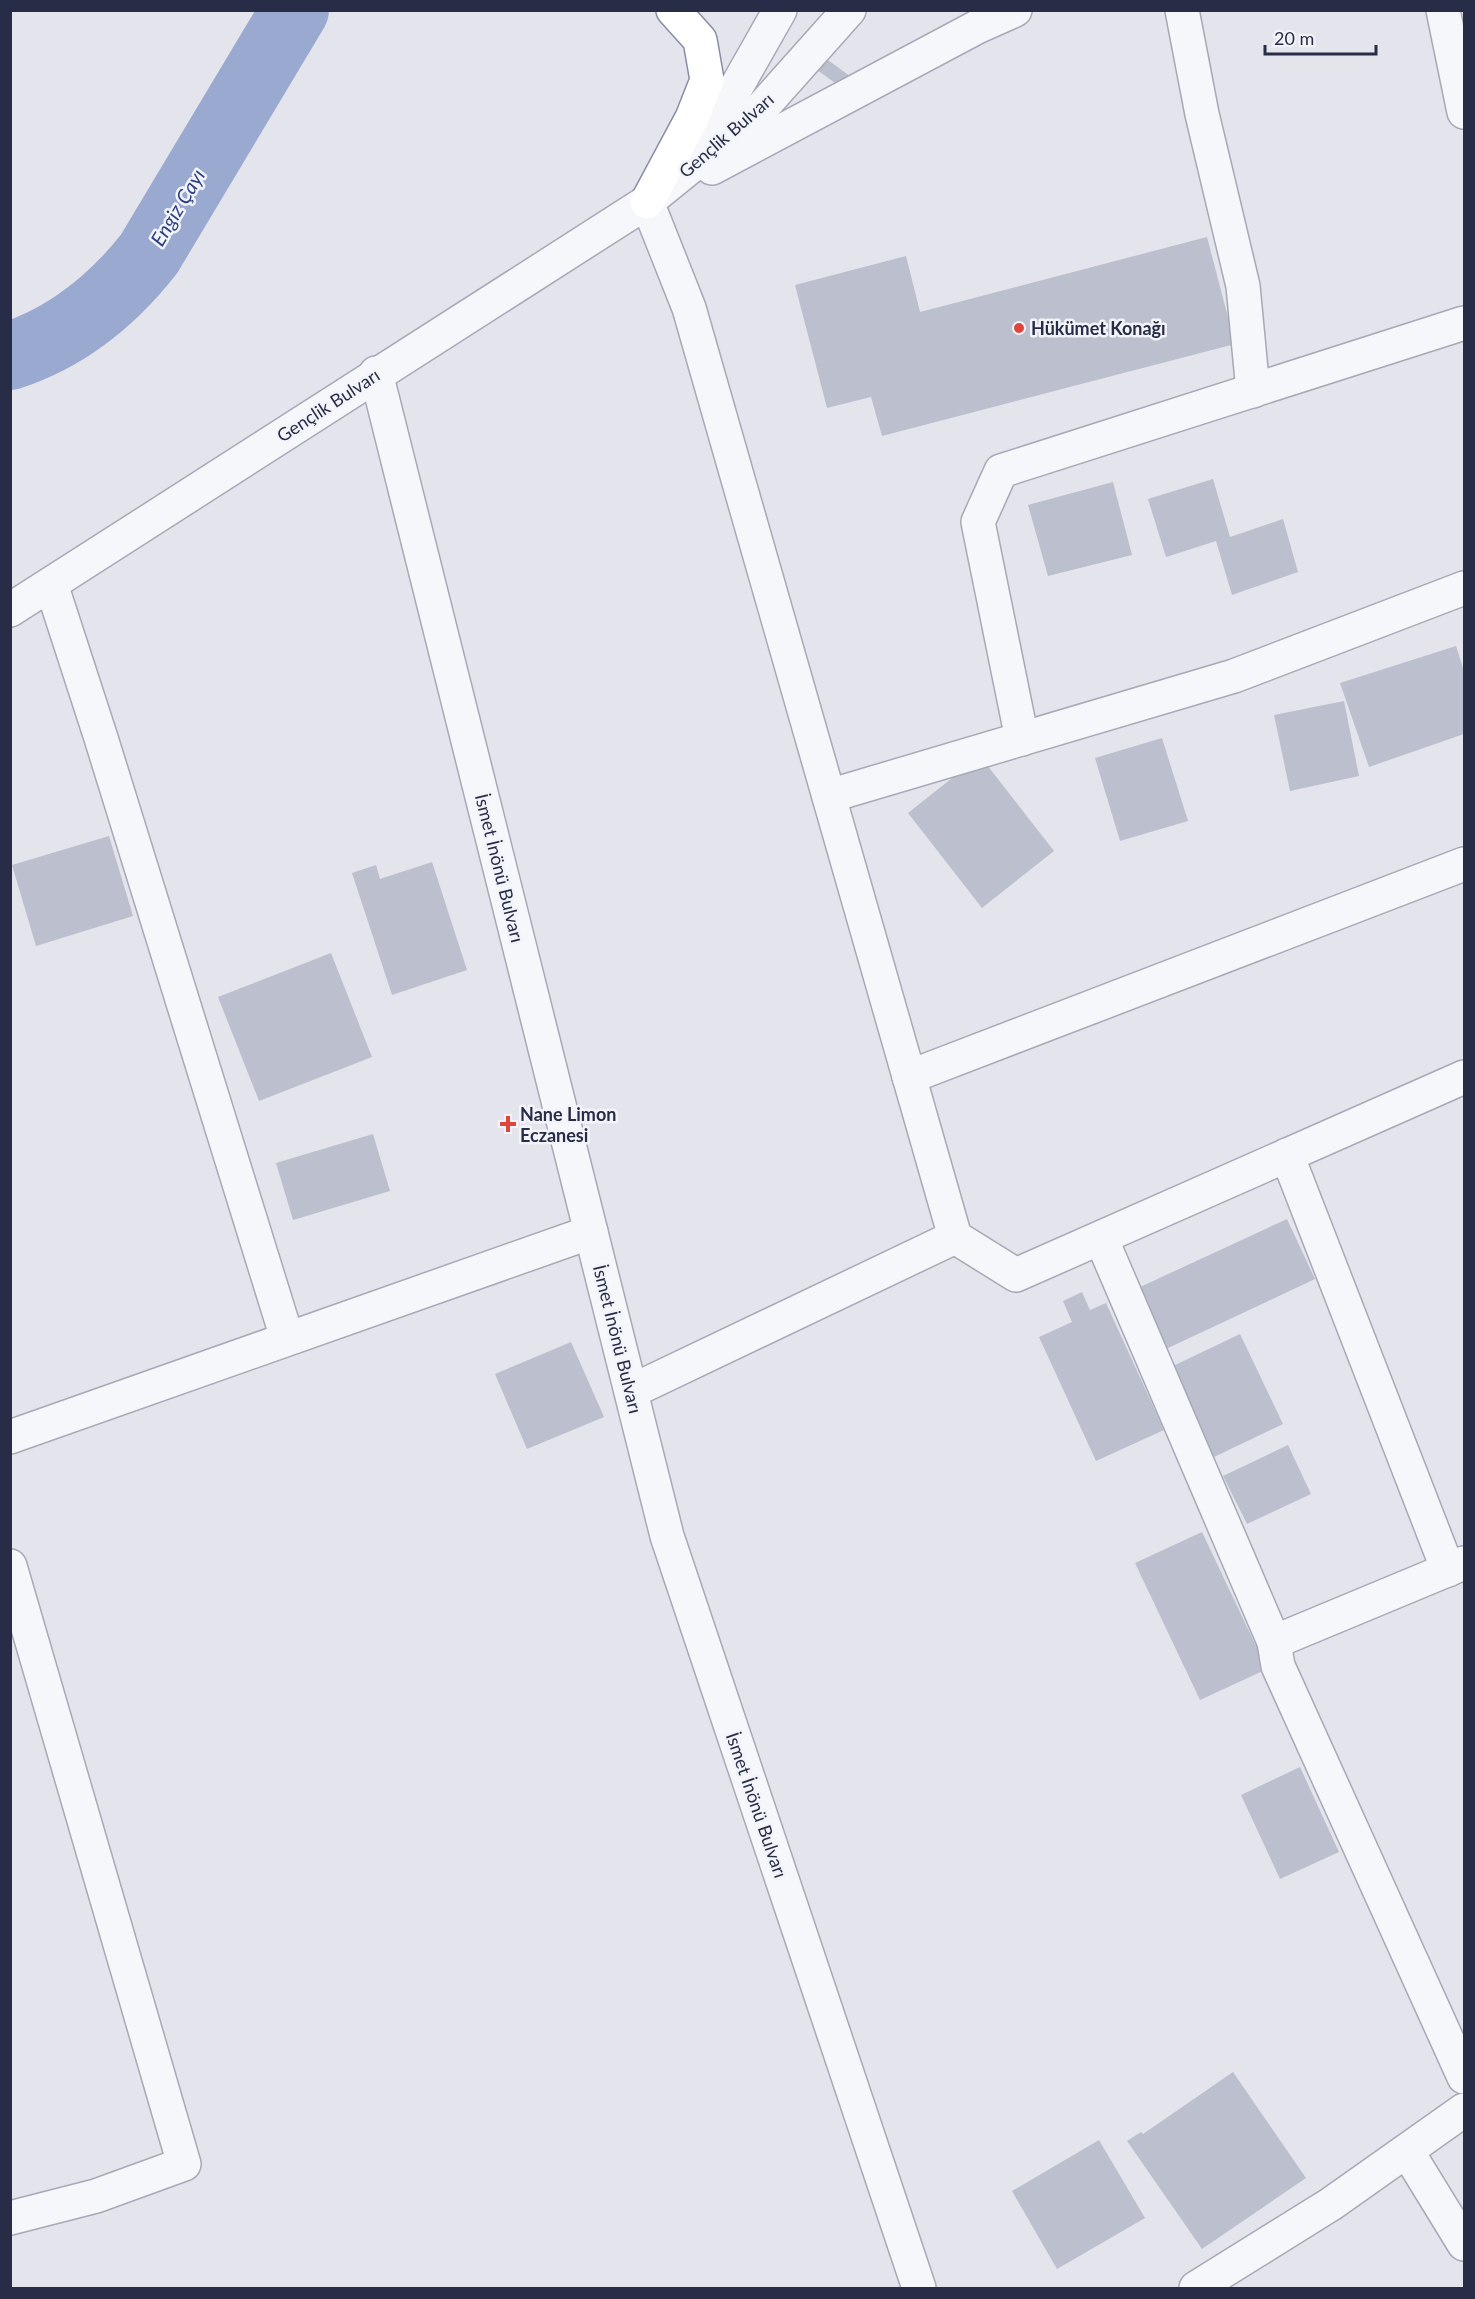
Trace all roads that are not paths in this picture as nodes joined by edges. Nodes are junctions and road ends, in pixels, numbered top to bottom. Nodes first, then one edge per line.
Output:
1 (673, 10) edge
2 (780, 10) edge
3 (849, 10) edge
4 (1015, 10) edge
5 (1182, 10) edge
6 (1443, 10) edge
7 (1464, 112) edge
8 (647, 202) junction
9 (1464, 324) edge
10 (376, 373) junction
11 (1253, 391) junction
12 (51, 584) junction
13 (1464, 588) edge
14 (10, 610) edge
15 (1022, 739) junction
16 (829, 796) junction
17 (1464, 864) edge
18 (909, 1077) junction
19 (1464, 1077) edge
20 (1287, 1155) junction
21 (591, 1232) junction
22 (955, 1237) junction
23 (1101, 1238) junction
24 (287, 1338) junction
25 (632, 1391) junction
26 (10, 1437) edge
27 (10, 1566) edge
28 (1456, 1566) edge
29 (1274, 1642) junction
30 (1464, 2077) edge
31 (1464, 2110) edge
32 (1407, 2151) junction
33 (10, 2218) edge
34 (1464, 2244) edge
35 (919, 2289) edge
36 (1196, 2289) edge

1 - 8 highway
2 - 8 street, Gençlik Bulvarı
3 - 8 street, Gençlik Bulvarı
4 - 8 street
5 - 11 street
6 - 7 street
8 - 10 street, Gençlik Bulvarı
8 - 16 street
9 - 11 street
10 - 12 street, Gençlik Bulvarı
10 - 21 street, İsmet İnönü Bulvarı
11 - 15 street
12 - 14 street, Gençlik Bulvarı
12 - 24 street
13 - 15 street
15 - 16 street
16 - 18 street
17 - 18 street
18 - 22 street
19 - 20 street
20 - 23 street
20 - 28 street
21 - 24 street
21 - 25 street, İsmet İnönü Bulvarı
22 - 23 street
22 - 25 street
23 - 29 street
24 - 26 street
25 - 35 street, İsmet İnönü Bulvarı
27 - 33 street
28 - 29 street
29 - 30 street
31 - 32 street
32 - 34 street
32 - 36 street

